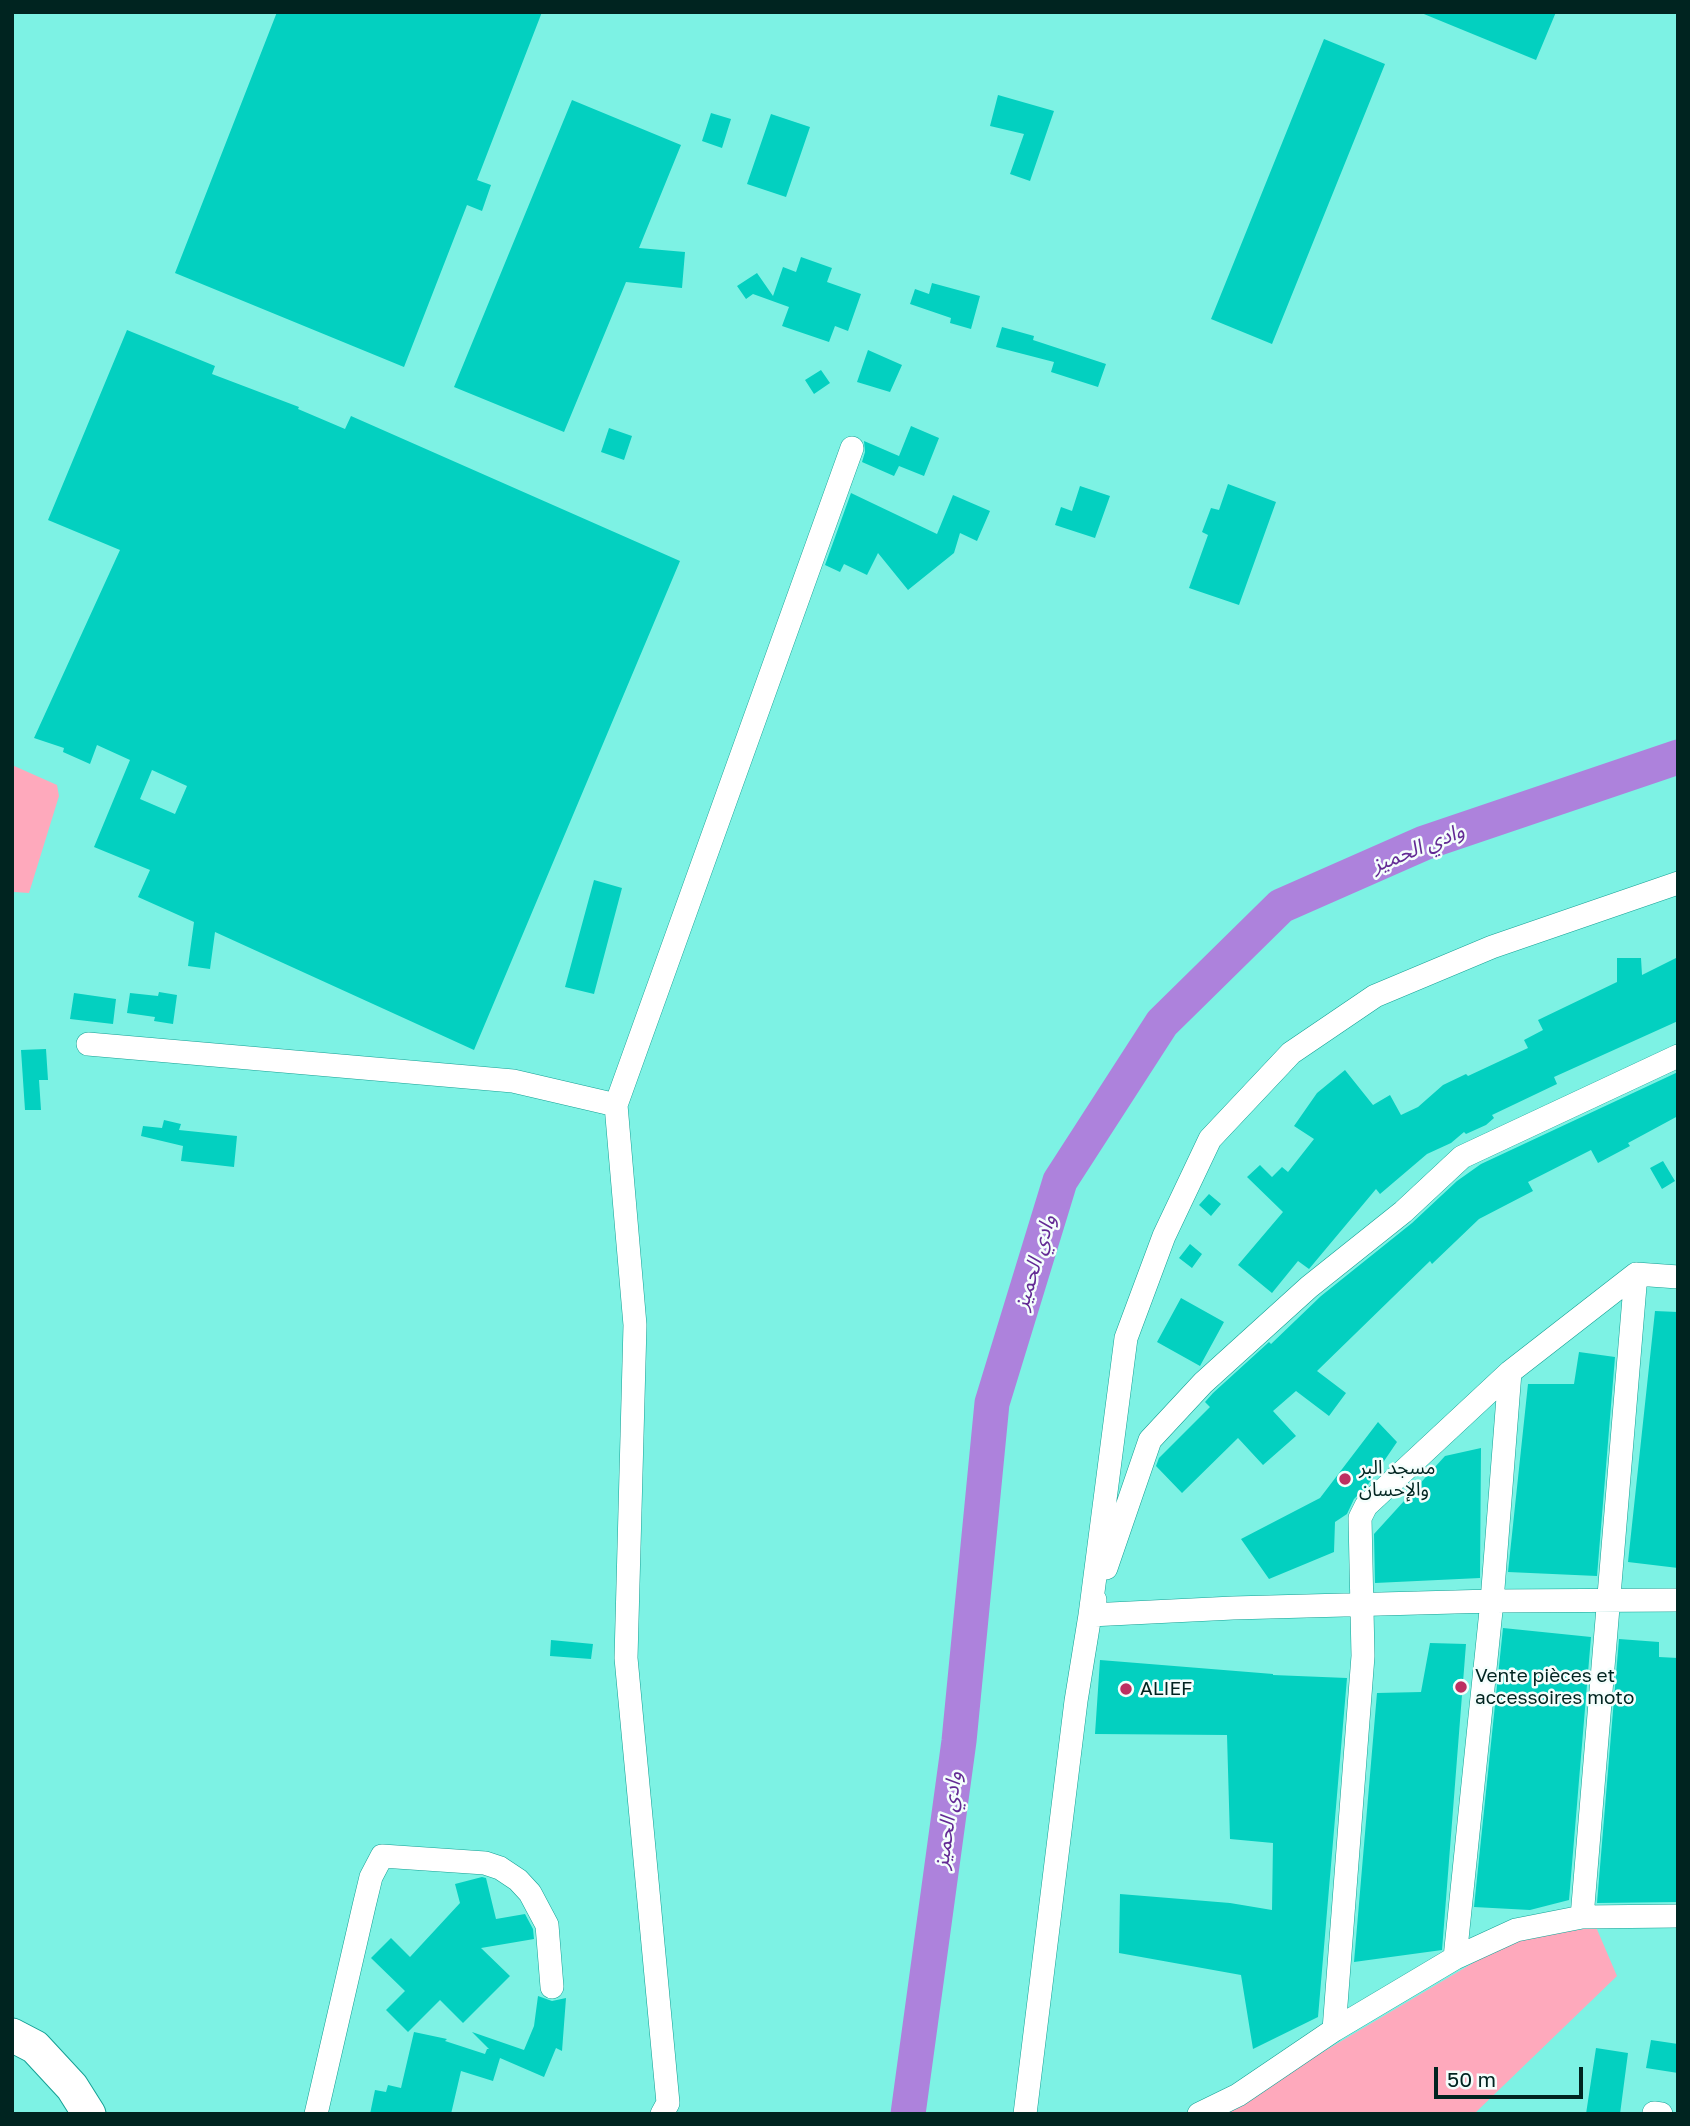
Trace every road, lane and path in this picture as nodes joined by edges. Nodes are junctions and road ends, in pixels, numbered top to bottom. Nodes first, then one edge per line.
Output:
1 (852, 448) dead end
2 (1678, 883) edge
3 (88, 1044) dead end
4 (1678, 1056) edge
5 (616, 1105) junction
6 (1636, 1274) junction
7 (1678, 1277) edge
8 (1510, 1372) junction
9 (1609, 1599) junction
10 (1678, 1600) edge
11 (1492, 1601) junction
12 (1363, 1605) junction
13 (1090, 1615) junction
14 (1678, 1916) edge
15 (1582, 1917) junction
16 (1455, 1958) junction
17 (551, 1987) dead end
18 (1334, 2030) junction
19 (12, 2035) edge
20 (89, 2114) edge
21 (316, 2114) edge
22 (662, 2114) edge
23 (1026, 2114) edge
24 (1199, 2114) edge

1 - 5 street
2 - 13 street
3 - 5 street
4 - 13 street
5 - 22 street
6 - 7 street
6 - 8 street
6 - 9 street
8 - 11 street
8 - 12 street
9 - 10 street
9 - 11 street
9 - 15 street
11 - 12 street
11 - 16 street
12 - 13 street
12 - 18 street
13 - 23 street
14 - 15 street
15 - 16 street
16 - 18 street
17 - 21 street
18 - 24 street
19 - 20 highway

